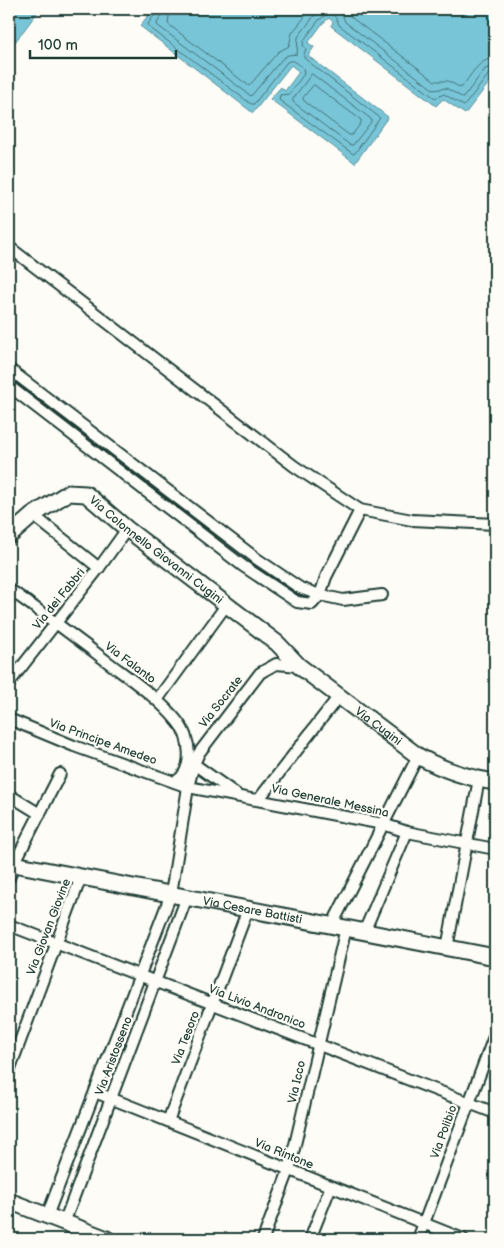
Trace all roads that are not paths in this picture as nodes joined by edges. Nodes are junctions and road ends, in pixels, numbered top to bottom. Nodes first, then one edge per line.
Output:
1 (9, 247) edge
2 (9, 369) edge
3 (9, 386) edge
4 (360, 510) junction
5 (32, 515) junction
6 (495, 524) edge
7 (127, 529) junction
8 (9, 536) edge
9 (99, 568) junction
10 (9, 589) edge
11 (320, 594) junction
12 (382, 595) dead end
13 (227, 604) junction
14 (56, 622) junction
15 (277, 643) joint
16 (299, 666) junction
17 (9, 683) edge
18 (339, 696) junction
19 (157, 700) junction
20 (9, 720) edge
21 (185, 736) junction
22 (208, 740) junction
23 (418, 756) junction
24 (194, 764) junction
25 (60, 774) dead end
26 (479, 780) junction
27 (175, 782) junction
28 (495, 782) edge
29 (188, 787) junction
30 (9, 795) edge
31 (238, 796) junction
32 (259, 799) junction
33 (40, 814) junction
34 (384, 824) junction
35 (407, 832) junction
36 (466, 844) junction
37 (495, 849) edge
38 (11, 868) edge
39 (81, 877) junction
40 (171, 894) junction
41 (187, 897) junction
42 (248, 909) junction
43 (9, 925) edge
44 (339, 926) junction
45 (364, 932) junction
46 (56, 943) junction
47 (447, 948) junction
48 (495, 957) edge
49 (139, 975) junction
50 (156, 981) junction
51 (212, 1003) junction
52 (495, 1034) edge
53 (319, 1045) junction
54 (10, 1065) edge
55 (95, 1092) junction
56 (111, 1099) junction
57 (468, 1103) junction
58 (495, 1113) edge
59 (168, 1121) junction
60 (289, 1170) junction
61 (331, 1186) junction
62 (9, 1201) edge
63 (47, 1216) junction
64 (64, 1223) junction
65 (424, 1223) junction
66 (107, 1239) edge
67 (263, 1239) edge
68 (310, 1239) edge
69 (418, 1239) edge
70 (463, 1239) edge

1 - 4 street
2 - 11 street
3 - 11 street
4 - 6 street
4 - 11 street
5 - 7 main road, Via Colonnello Giovanni Cugini
5 - 8 main road, Via Colonnello Giovanni Cugini
5 - 9 street
7 - 9 street, Via dei Fabbri
7 - 13 main road, Via Colonnello Giovanni Cugini
9 - 14 street, Via dei Fabbri
10 - 14 street, Via Falanto
11 - 12 street
13 - 15 main road, Via Colonnello Giovanni Cugini
13 - 19 street
14 - 17 street, Via dei Fabbri
14 - 19 street, Via Falanto
15 - 16 main road, Via Cugini
16 - 18 main road, Via Cugini
16 - 22 street, Via Socrate
18 - 23 main road, Via Cugini
18 - 32 street
19 - 21 street, Via Falanto
20 - 27 street, Via Principe Amedeo
21 - 22 street
21 - 27 street, Via Falanto
22 - 24 street, Via Socrate
23 - 26 main road, Via Cugini
23 - 34 street, Via Icco
24 - 29 street, Via Socrate
24 - 31 street
25 - 33 street
26 - 28 main road, Via Cugini
26 - 36 street
27 - 29 street, Via Principe Amedeo
29 - 31 street, Via Generale Messina
29 - 40 street
30 - 33 street
31 - 32 street, Via Generale Messina
32 - 34 street, Via Generale Messina
33 - 38 street
34 - 35 street, Via Generale Messina
34 - 44 street, Via Icco
35 - 36 street, Via Generale Messina
35 - 45 street
36 - 37 street, Via Generale Messina
36 - 47 street
38 - 39 main road, Via Cesare Battisti
39 - 40 main road, Via Cesare Battisti
39 - 46 street, Via Giovan Giovine
40 - 41 main road, Via Cesare Battisti
40 - 49 street, Via Aristosseno
41 - 42 main road, Via Cesare Battisti
41 - 50 street, Via Aristosseno
42 - 44 main road, Via Cesare Battisti
42 - 51 street, Via Tesoro
43 - 46 street, Via Livio Andronico
44 - 45 main road, Via Cesare Battisti
44 - 53 street, Via Icco
45 - 47 main road, Via Cesare Battisti
46 - 49 street, Via Livio Andronico
46 - 54 street, Via Giovan Giovine
47 - 48 main road, Via Cesare Battisti
49 - 50 street, Via Livio Andronico
49 - 55 street, Via Aristosseno
50 - 51 street, Via Livio Andronico
50 - 56 street, Via Aristosseno
51 - 53 street, Via Livio Andronico
51 - 59 street, Via Tesoro
52 - 57 street, Via Polibio
53 - 57 street, Via Livio Andronico
53 - 60 street, Via Icco
55 - 56 street, Via Rintone
55 - 63 street, Via Aristosseno
56 - 59 street, Via Rintone
56 - 64 street, Via Aristosseno
57 - 58 street, Via Livio Andronico
57 - 65 street, Via Polibio
59 - 60 street, Via Rintone
60 - 61 street, Via Rintone
60 - 67 street, Via Icco
61 - 65 street, Via Rintone
61 - 68 street
62 - 63 main road
63 - 64 main road
64 - 66 main road
65 - 69 street, Via Polibio
65 - 70 street, Via Rintone

